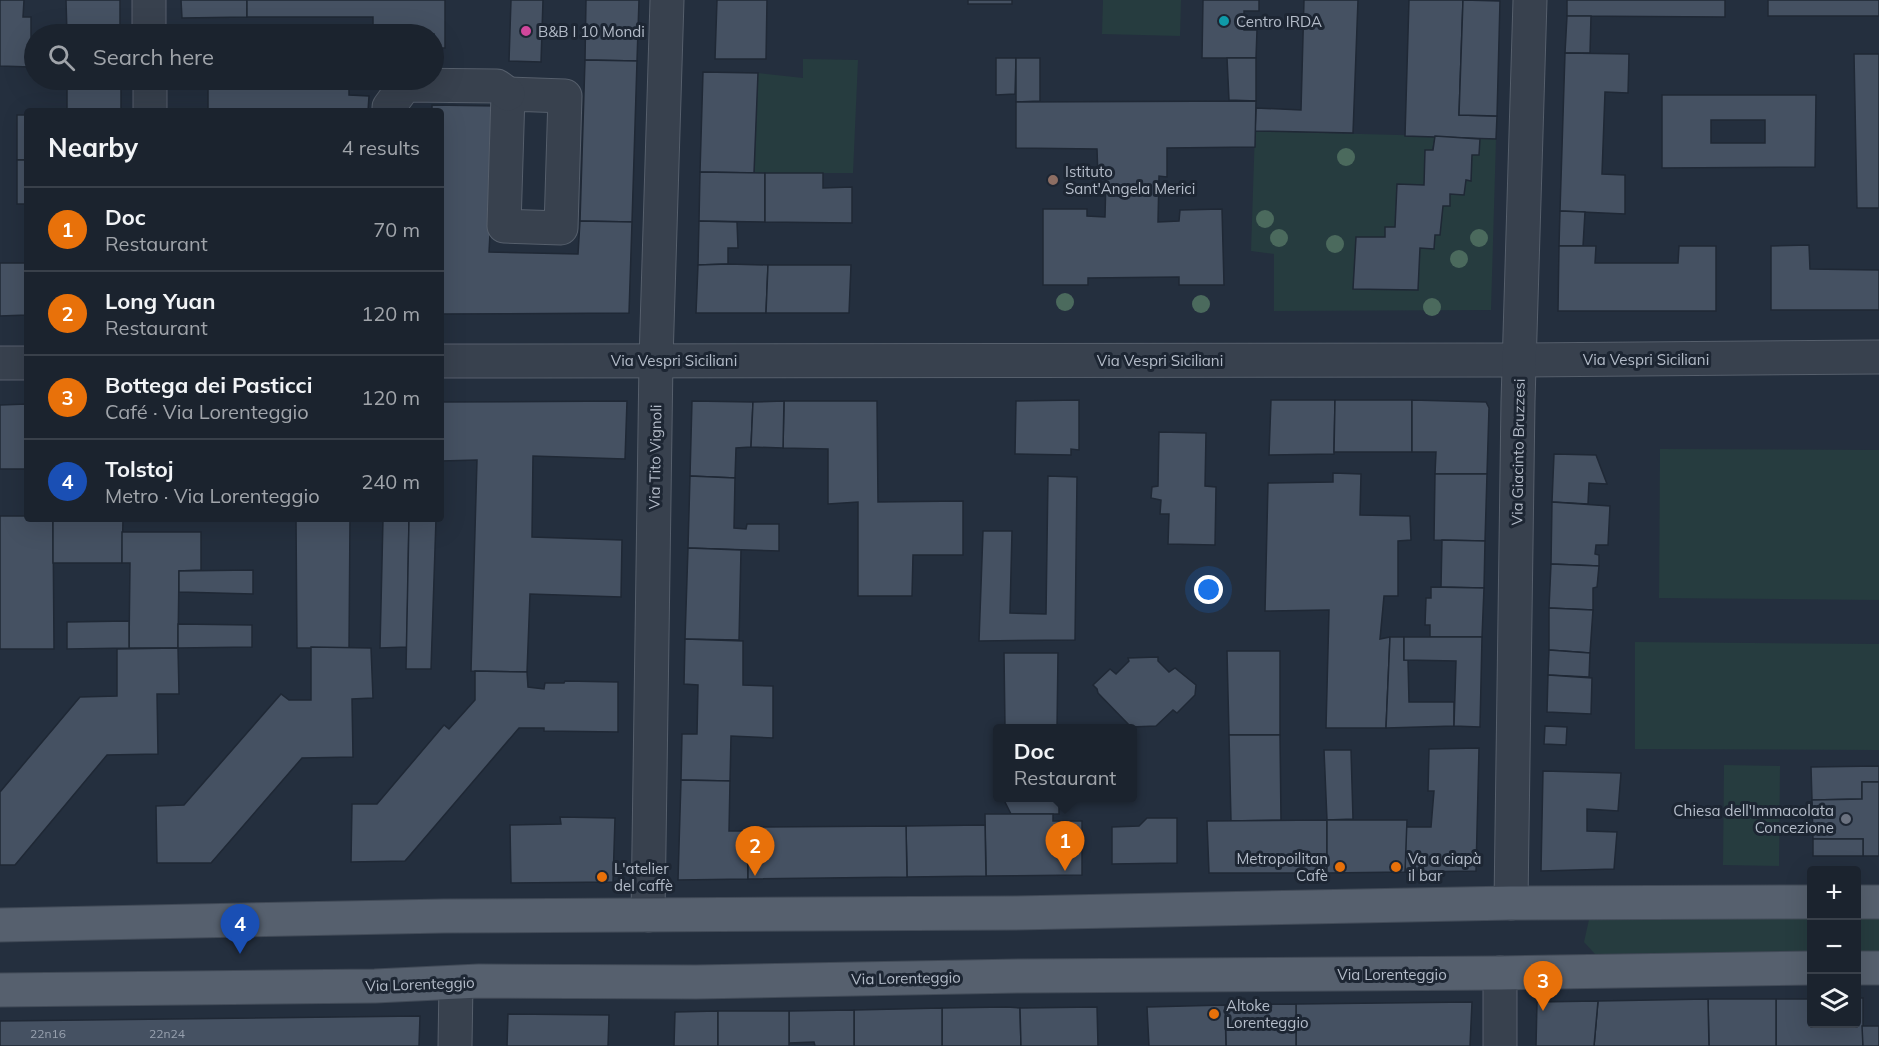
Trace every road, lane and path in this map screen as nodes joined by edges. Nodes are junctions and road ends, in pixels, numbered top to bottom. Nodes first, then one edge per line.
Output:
1 (149, 0) edge
2 (667, 0) edge
3 (1530, 0) edge
4 (149, 24) edge
5 (444, 87) edge
6 (150, 90) edge
7 (401, 90) edge
8 (502, 90) dead end
9 (150, 108) edge
10 (389, 108) edge
11 (1879, 357) edge
12 (656, 360) junction
13 (1519, 360) junction
14 (444, 361) edge
15 (0, 363) edge
16 (24, 363) edge
17 (1807, 902) edge
18 (1861, 902) edge
19 (1879, 902) edge
20 (1510, 903) junction
21 (648, 915) junction
22 (0, 925) edge
23 (1807, 968) edge
24 (1861, 968) edge
25 (1879, 968) edge
26 (1500, 973) junction
27 (456, 983) junction
28 (0, 990) edge
29 (455, 1046) edge
30 (1500, 1046) edge

1 - 4 street
2 - 12 street, Via Tito Vignoli
3 - 13 street, Via Giacinto Bruzzesi
5 - 8 street
6 - 9 street
7 - 10 street
11 - 13 street, Via Vespri Siciliani
12 - 13 street, Via Vespri Siciliani
12 - 14 street, Via Vespri Siciliani
12 - 21 street, Via Tito Vignoli
13 - 20 street, Via Giacinto Bruzzesi
15 - 16 street
17 - 20 main road
18 - 19 main road
20 - 21 main road
21 - 22 main road
23 - 26 main road, Via Lorenteggio
24 - 25 main road
26 - 27 main road, Via Lorenteggio
26 - 30 street
27 - 28 main road, Via Lorenteggio
27 - 29 street

